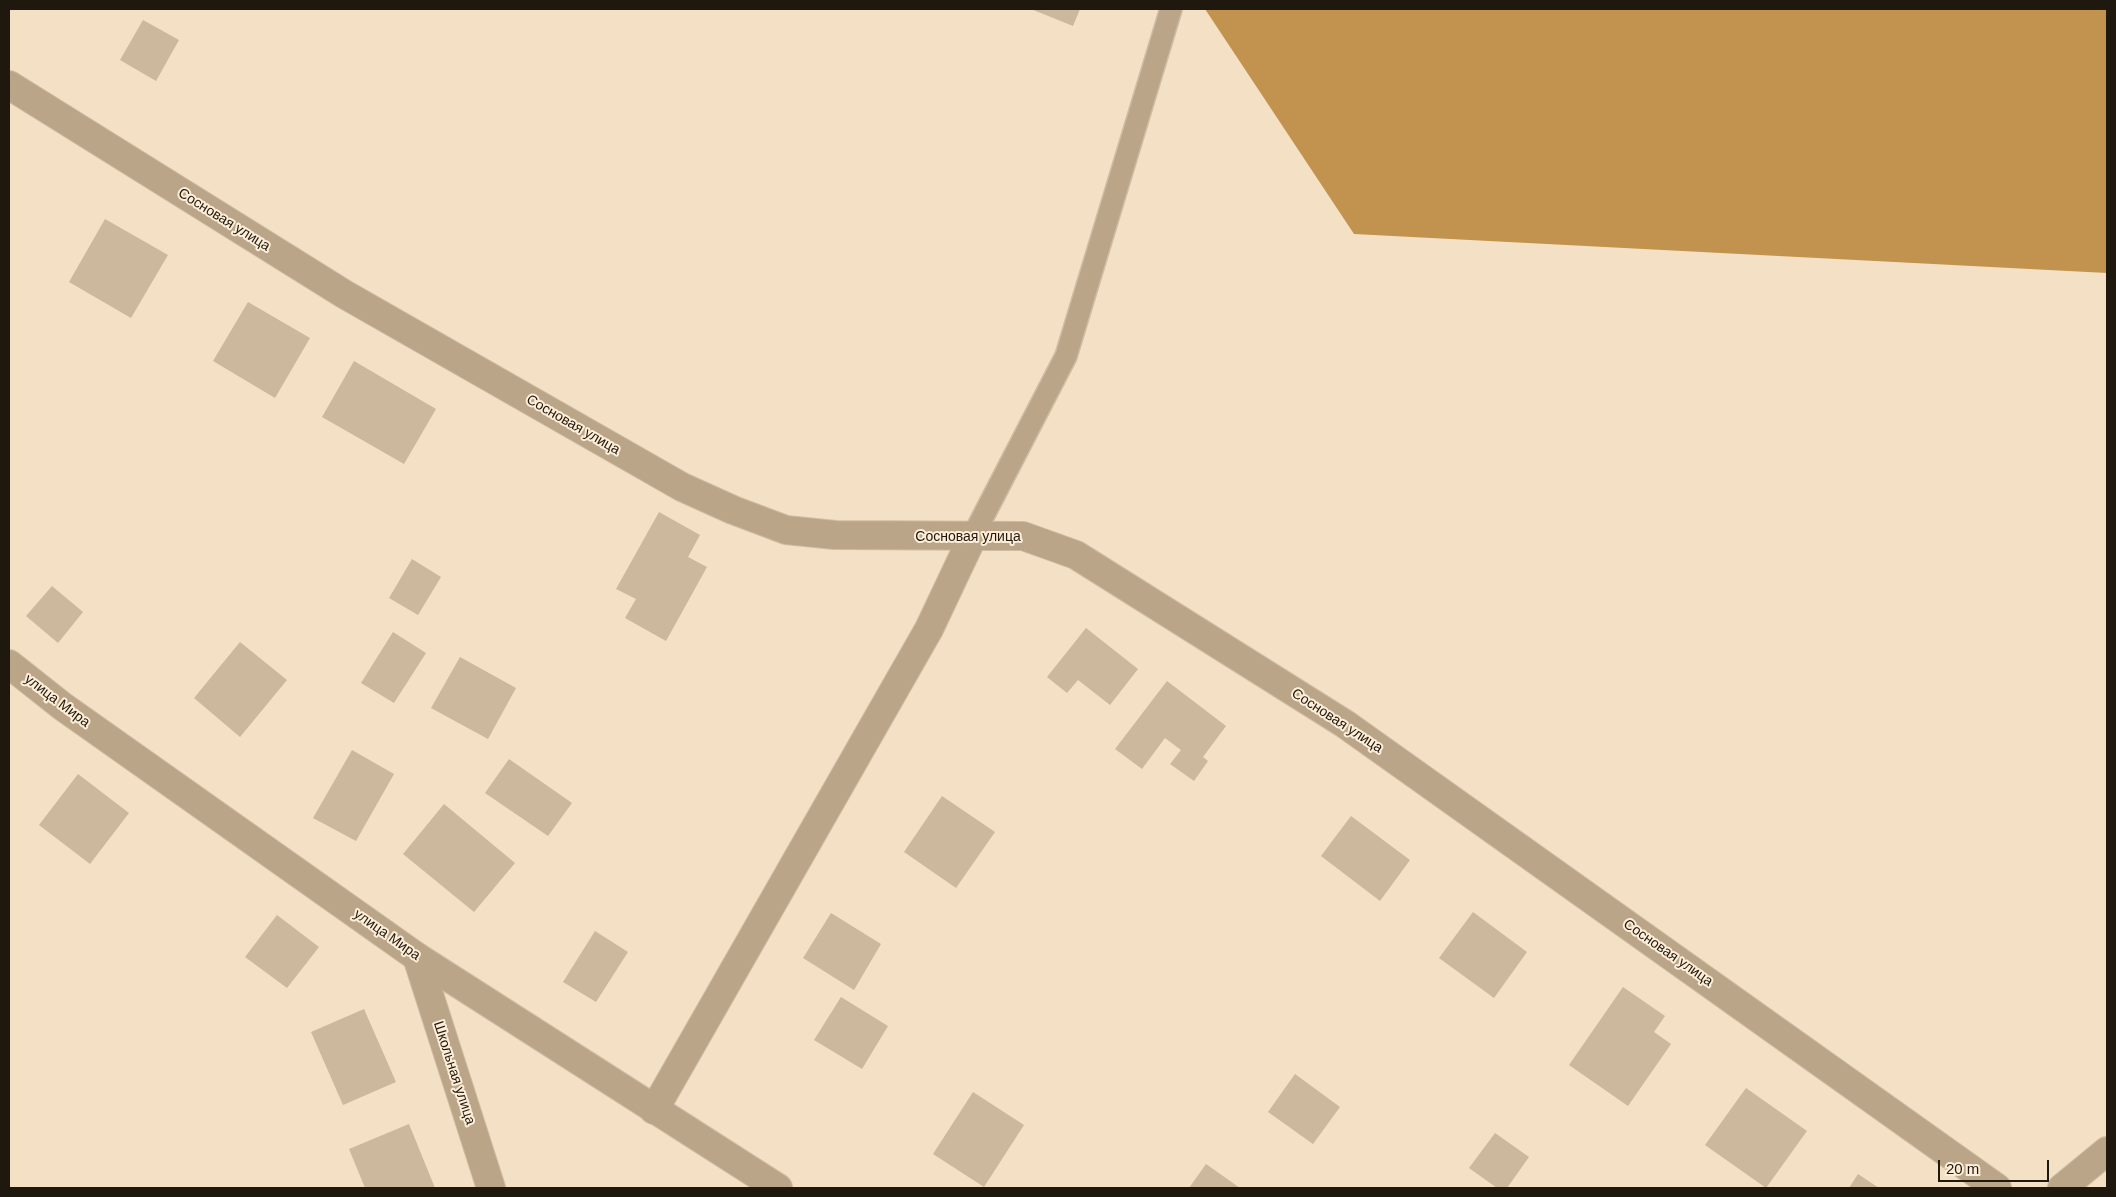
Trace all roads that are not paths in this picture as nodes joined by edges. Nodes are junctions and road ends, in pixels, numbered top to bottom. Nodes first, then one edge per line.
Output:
1 (1170, 9) edge
2 (9, 85) edge
3 (973, 536) junction
4 (9, 664) edge
5 (418, 957) junction
6 (654, 1110) junction
7 (2107, 1151) edge
8 (491, 1188) edge
9 (778, 1188) edge
10 (1997, 1188) edge
11 (2062, 1188) edge

1 - 3 lane
2 - 3 street, Сосновая улица
3 - 6 street
3 - 10 street, Сосновая улица
4 - 5 street, улица Мира
5 - 6 street, улица Мира
5 - 8 street, Школьная улица
6 - 9 street, улица Мира
7 - 11 street

